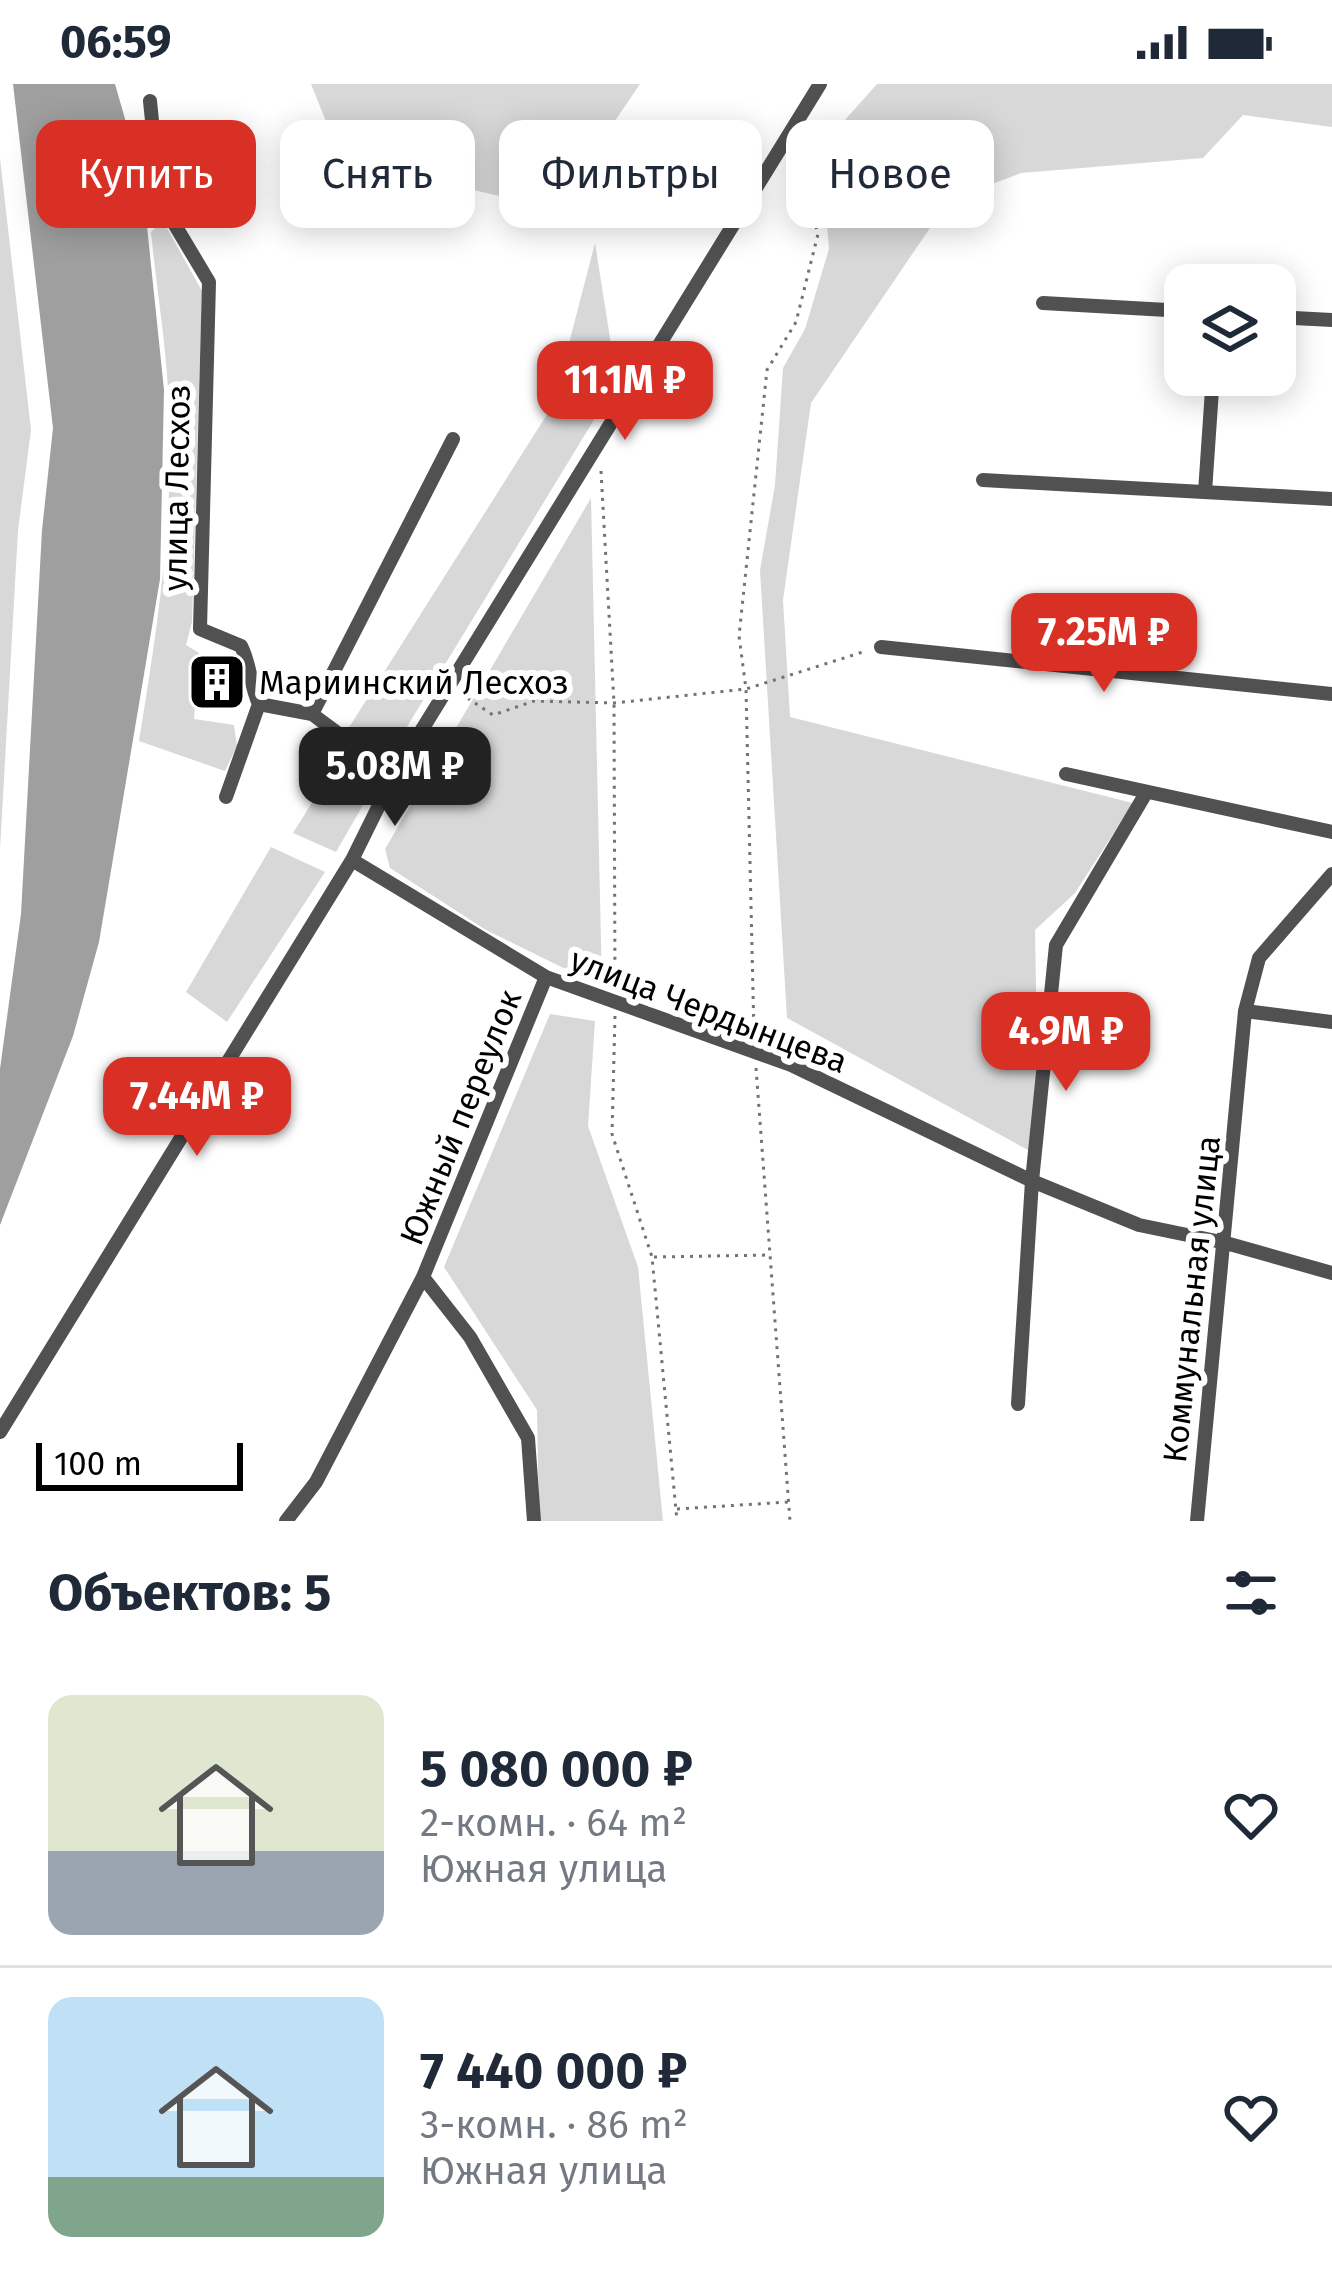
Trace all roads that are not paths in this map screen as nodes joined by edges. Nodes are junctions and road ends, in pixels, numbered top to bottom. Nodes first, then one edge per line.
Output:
1 (820, 84) edge
2 (149, 100) dead end
3 (1043, 302) dead end
4 (1164, 310) edge
5 (1296, 318) edge
6 (1332, 320) edge
7 (1212, 396) edge
8 (453, 439) dead end
9 (983, 480) dead end
10 (1205, 492) junction
11 (1332, 499) edge
12 (881, 647) road end
13 (1332, 694) edge
14 (260, 704) junction
15 (312, 714) junction
16 (1066, 774) dead end
17 (394, 775) junction
18 (1146, 793) junction
19 (226, 797) dead end
20 (1332, 832) edge
21 (352, 860) junction
22 (1332, 874) edge
23 (546, 977) junction
24 (1245, 1011) junction
25 (1332, 1022) edge
26 (1032, 1181) junction
27 (1226, 1243) junction
28 (1332, 1274) edge
29 (423, 1277) junction
30 (1018, 1404) dead end
31 (0, 1432) edge
32 (286, 1521) edge
33 (533, 1521) edge
34 (1197, 1521) edge

1 - 17 street
2 - 14 street, улица Лесхоз
3 - 4 street
5 - 6 street
7 - 10 street
8 - 15 street
9 - 10 street
10 - 11 street
12 - 13 street
14 - 15 street
14 - 19 street
15 - 17 street
16 - 18 street
17 - 21 street
18 - 20 street
18 - 26 street
21 - 23 street, улица Чердынцева
21 - 31 street
22 - 24 street, Коммунальная улица
23 - 26 street, улица Чердынцева
23 - 29 street, Южный переулок
24 - 25 street
24 - 27 street, Коммунальная улица
26 - 27 street, улица Чердынцева
26 - 30 street
27 - 28 street, улица Чердынцева
27 - 34 street, Коммунальная улица
29 - 32 street, Южный переулок
29 - 33 street

